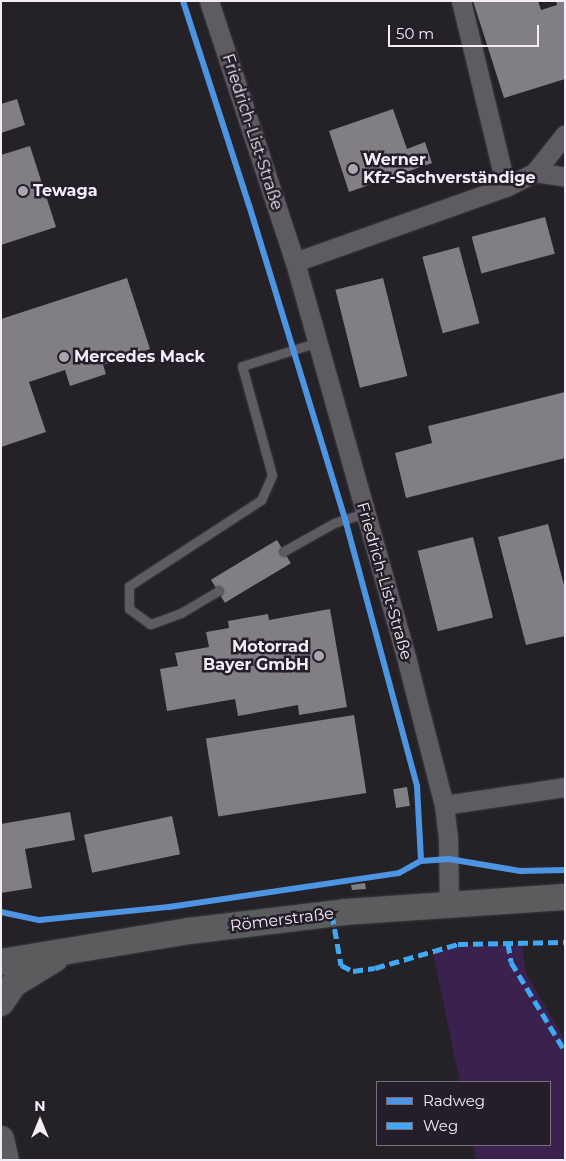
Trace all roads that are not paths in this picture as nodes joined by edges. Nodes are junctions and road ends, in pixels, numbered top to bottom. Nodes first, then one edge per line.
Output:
1 (209, 1) edge
2 (461, 1) edge
3 (565, 134) edge
4 (535, 172) junction
5 (565, 176) edge
6 (506, 187) junction
7 (295, 262) junction
8 (319, 342) junction
9 (364, 513) junction
10 (284, 551) dead end
11 (218, 591) dead end
12 (565, 787) edge
13 (444, 805) junction
14 (565, 897) edge
15 (449, 905) junction
16 (68, 950) junction
17 (1, 962) edge
18 (1, 1003) edge
19 (1, 1139) edge
20 (6, 1160) edge

1 - 7 street, Friedrich-List-Straße
2 - 6 street
3 - 4 street
4 - 5 street
4 - 6 street
6 - 7 street
7 - 8 street, Friedrich-List-Straße
8 - 9 street, Friedrich-List-Straße
8 - 11 lane
9 - 10 lane
9 - 13 street, Friedrich-List-Straße
12 - 13 street
13 - 15 street, Friedrich-List-Straße
14 - 15 main road, Römerstraße
15 - 16 main road, Römerstraße
16 - 17 main road, Römerstraße
16 - 18 main road
19 - 20 main road

